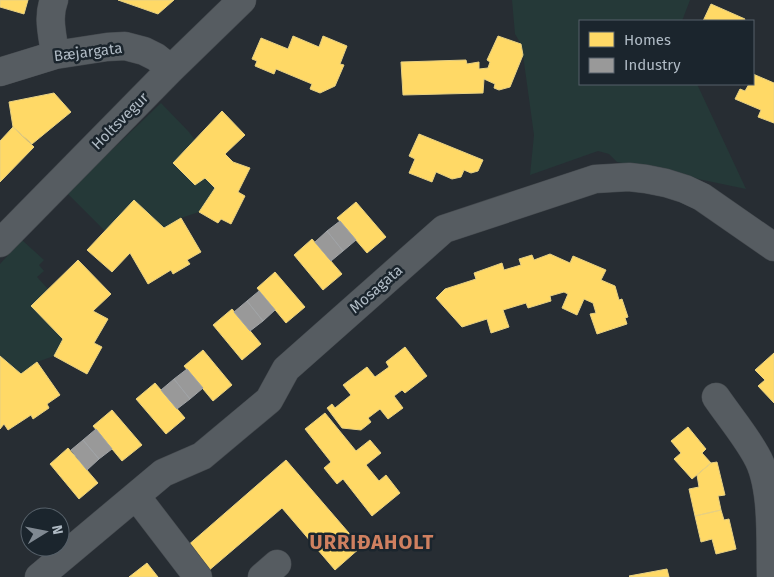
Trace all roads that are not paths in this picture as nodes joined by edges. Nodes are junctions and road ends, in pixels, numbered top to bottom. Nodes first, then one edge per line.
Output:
1 (54, 0) edge
2 (242, 0) edge
3 (55, 55) junction
4 (172, 69) junction
5 (0, 72) edge
6 (0, 243) edge
7 (774, 247) edge
8 (716, 397) dead end
9 (136, 496) junction
10 (38, 577) edge
11 (198, 577) edge
12 (771, 577) edge

1 - 3 street
2 - 4 street, Holtsvegur
3 - 4 street, Bæjargata
3 - 5 street, Bæjargata
4 - 6 street, Holtsvegur
7 - 9 street, Mosagata
8 - 12 street
9 - 10 street, Mosagata
9 - 11 street

